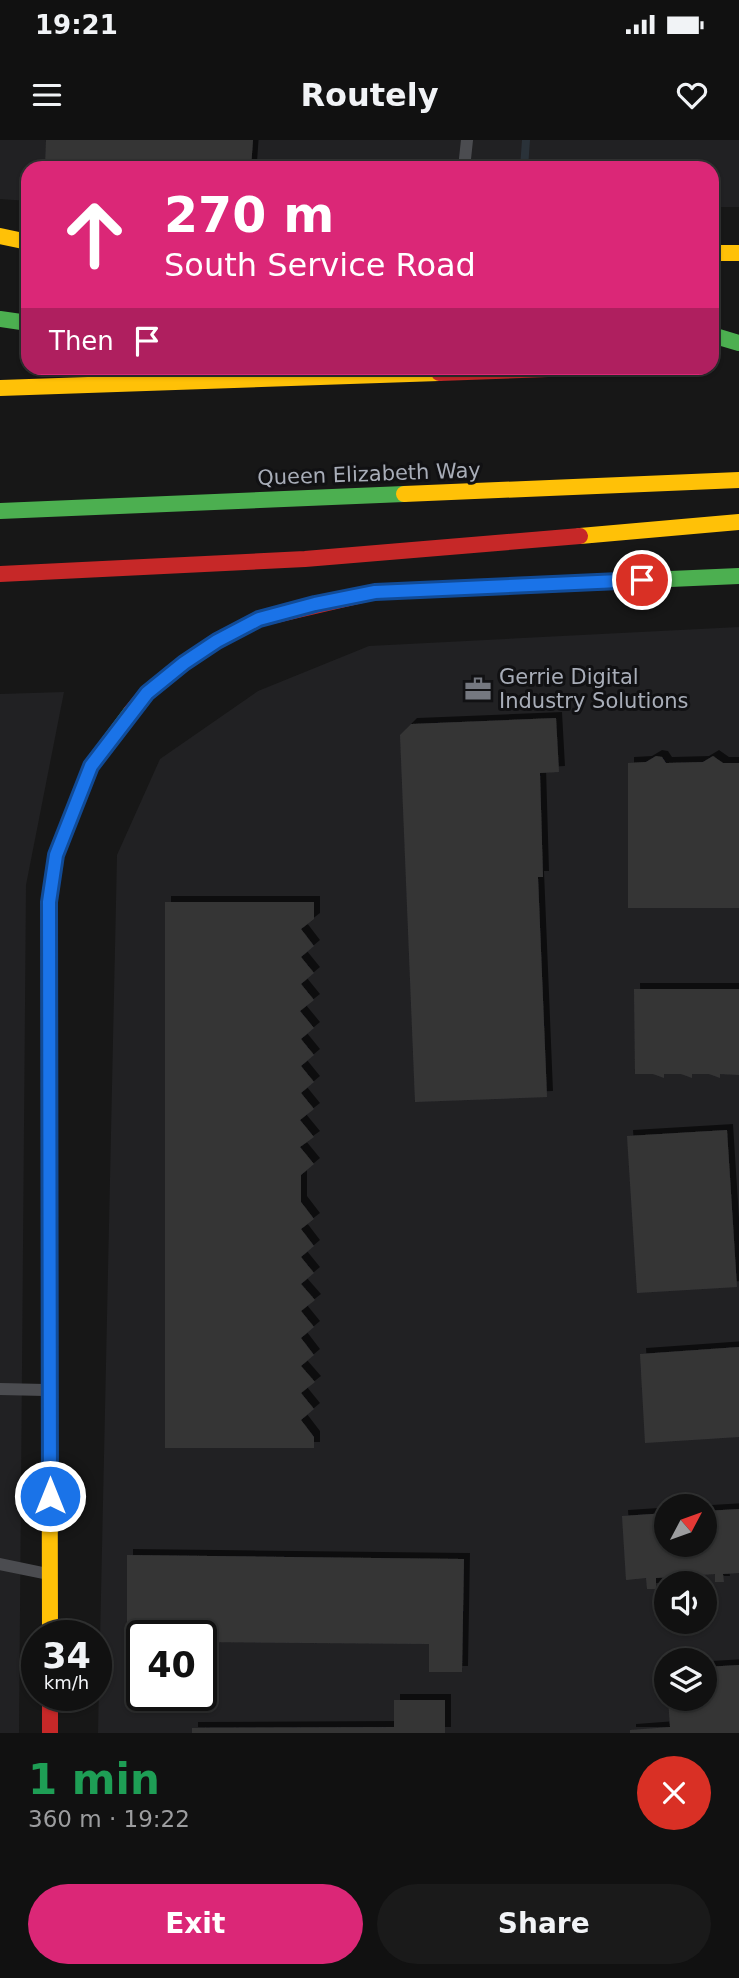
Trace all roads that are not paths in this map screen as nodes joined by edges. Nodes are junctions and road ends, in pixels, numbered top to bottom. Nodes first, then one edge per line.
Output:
1 (467, 140) edge
2 (465, 161) edge
3 (0, 236) edge
4 (21, 240) edge
5 (719, 253) edge
6 (739, 253) edge
7 (0, 319) edge
8 (21, 322) edge
9 (719, 337) edge
10 (739, 343) edge
11 (374, 375) edge
12 (0, 388) edge
13 (739, 480) edge
14 (0, 511) edge
15 (739, 522) edge
16 (0, 574) edge
17 (739, 576) edge
18 (0, 1390) edge
19 (50, 1390) junction
20 (0, 1564) edge
21 (50, 1574) junction
22 (50, 1620) edge
23 (50, 1711) edge
24 (50, 1733) edge

1 - 2 lane
3 - 4 main road
5 - 6 main road
7 - 8 main road
9 - 10 main road
11 - 12 main road
13 - 14 main road, Queen Elizabeth Way
15 - 16 main road
17 - 19 main road
18 - 19 lane
19 - 21 main road
20 - 21 lane
21 - 22 main road
23 - 24 main road

